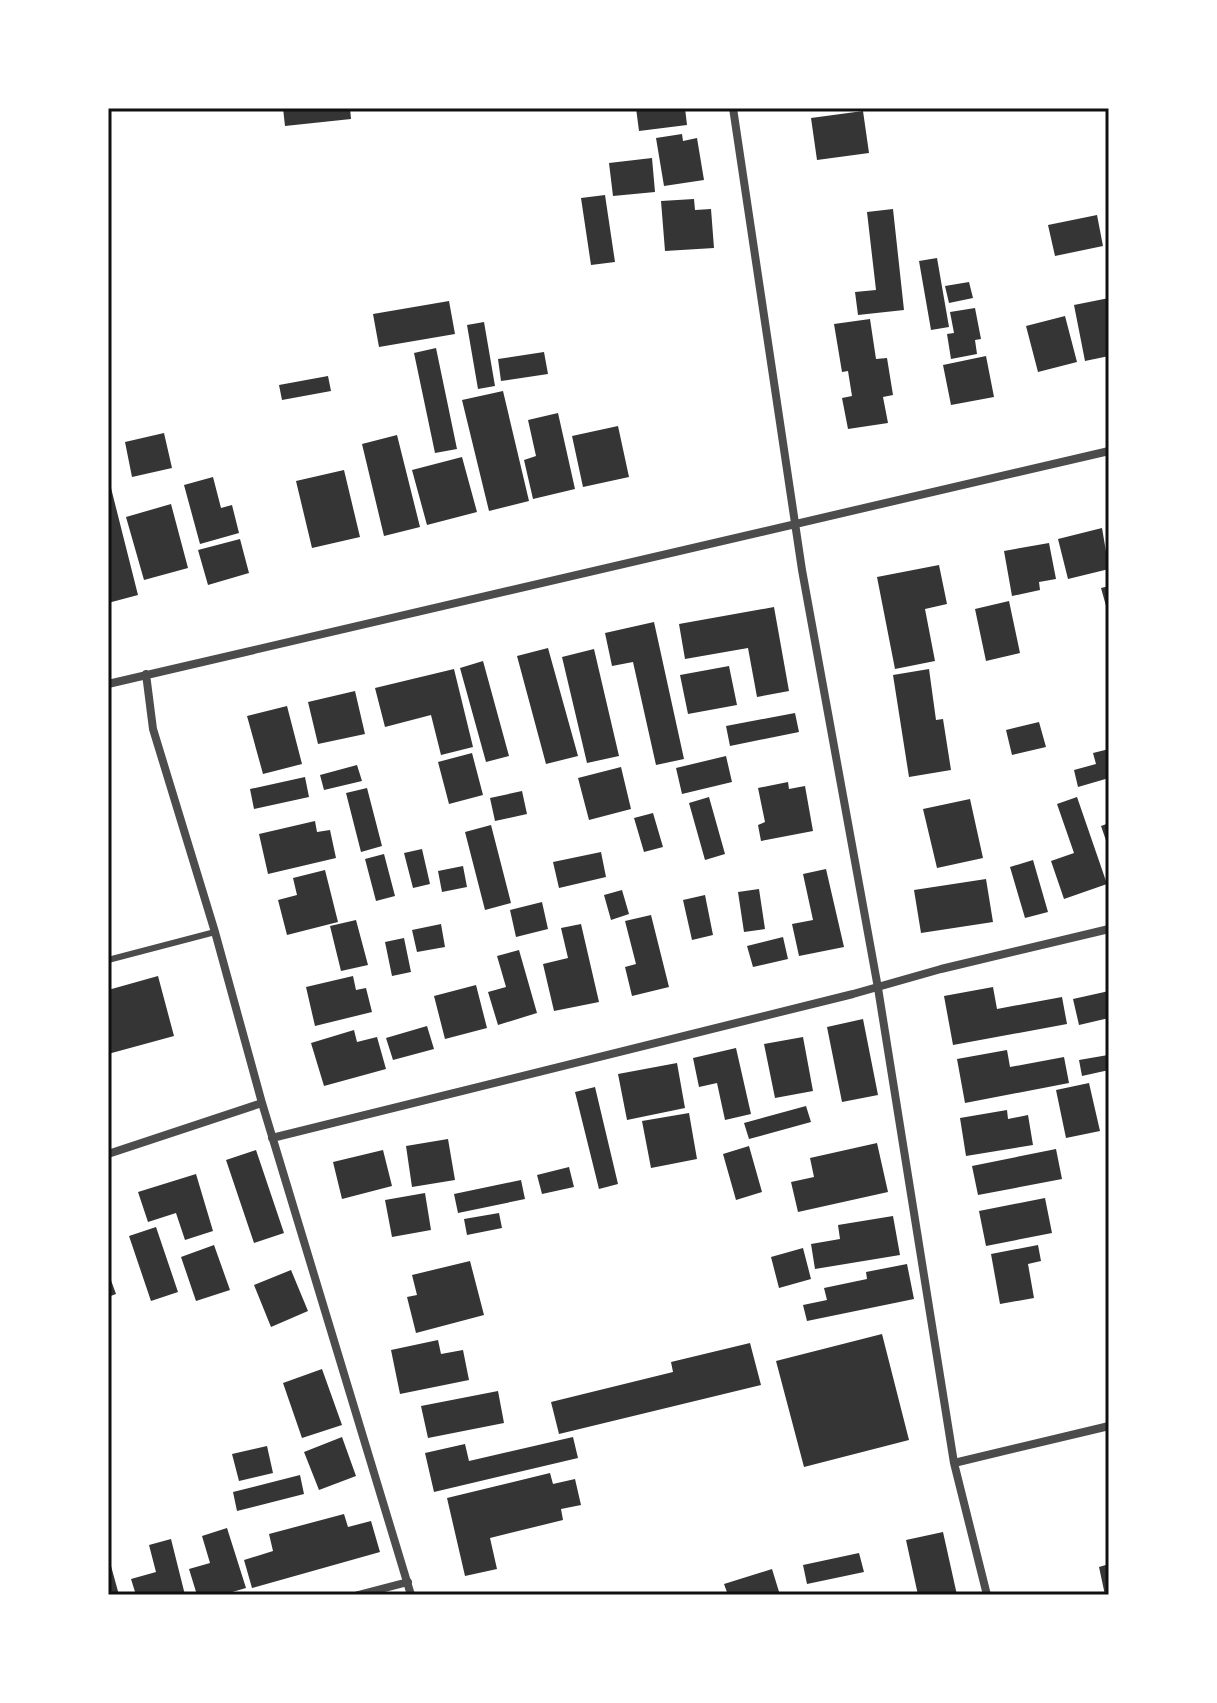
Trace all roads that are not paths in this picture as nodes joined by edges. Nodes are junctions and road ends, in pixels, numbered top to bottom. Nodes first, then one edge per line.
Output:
1 (733, 108) edge
2 (1109, 451) edge
3 (796, 523) junction
4 (146, 674) junction
5 (108, 684) edge
6 (1109, 929) edge
7 (215, 932) junction
8 (108, 960) edge
9 (878, 988) junction
10 (262, 1103) junction
11 (272, 1138) junction
12 (108, 1154) edge
13 (1109, 1426) edge
14 (954, 1463) junction
15 (408, 1582) junction
16 (358, 1595) edge
17 (411, 1595) edge
18 (987, 1595) edge

1 - 3 street
2 - 3 street
3 - 4 street
3 - 9 street
4 - 5 street
4 - 7 street
6 - 9 street
7 - 8 lane
7 - 10 street
9 - 11 street
9 - 14 street
10 - 11 street
10 - 12 street
11 - 15 street
13 - 14 street
14 - 18 street
15 - 16 street
15 - 17 street

